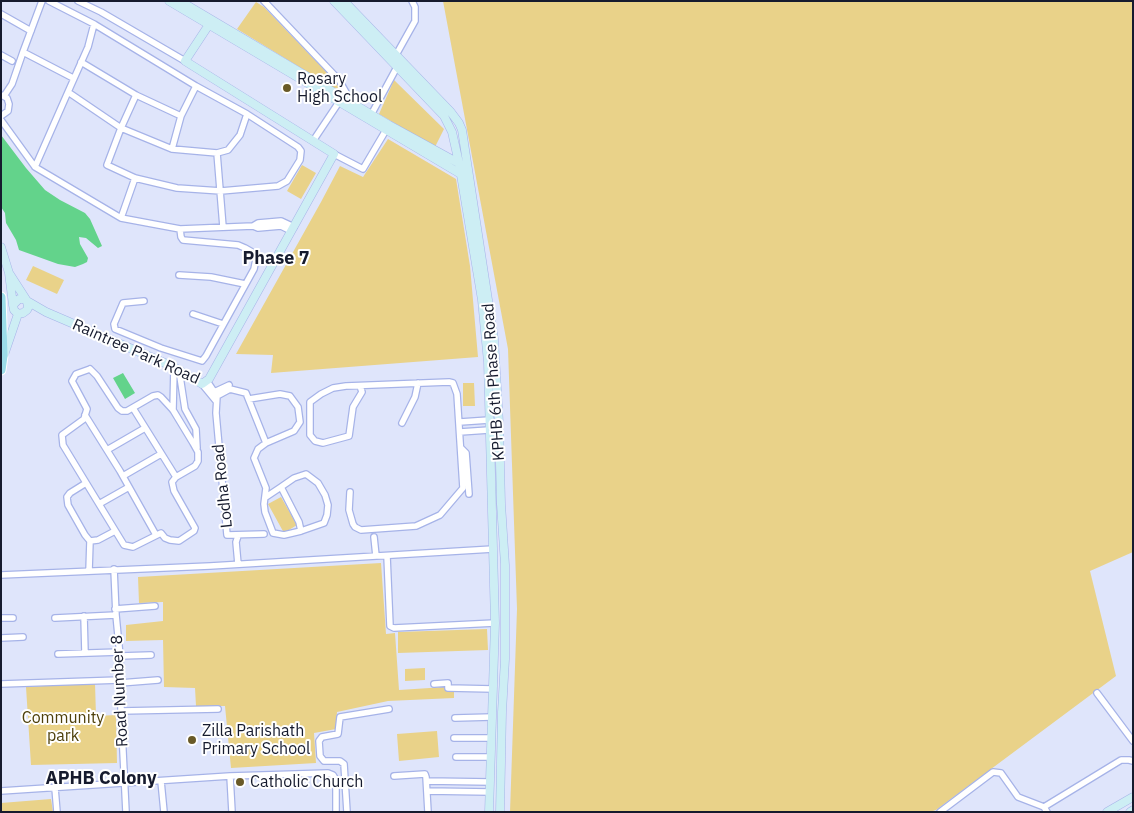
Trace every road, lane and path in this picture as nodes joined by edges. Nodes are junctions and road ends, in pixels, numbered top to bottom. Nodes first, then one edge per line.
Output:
1 (42, 1) edge
2 (49, 1) edge
3 (78, 1) edge
4 (168, 1) edge
5 (180, 1) edge
6 (334, 1) edge
7 (344, 1) edge
8 (412, 1) edge
9 (267, 2) edge
10 (1, 14) edge
11 (210, 23) junction
12 (94, 24) junction
13 (31, 31) junction
14 (23, 52) junction
15 (1, 55) edge
16 (396, 55) junction
17 (12, 61) dead end
18 (185, 61) junction
19 (81, 62) junction
20 (397, 67) junction
21 (73, 78) junction
22 (196, 86) junction
23 (68, 92) junction
24 (136, 95) junction
25 (2, 96) edge
26 (341, 99) junction
27 (352, 103) junction
28 (247, 114) junction
29 (371, 115) junction
30 (1, 116) edge
31 (181, 116) junction
32 (1, 120) edge
33 (121, 128) junction
34 (386, 130) junction
35 (313, 141) junction
36 (172, 149) junction
37 (217, 153) junction
38 (334, 154) junction
39 (459, 164) junction
40 (35, 167) junction
41 (468, 167) junction
42 (461, 175) junction
43 (135, 178) junction
44 (469, 178) junction
45 (221, 191) junction
46 (121, 218) junction
47 (223, 227) junction
48 (180, 229) junction
49 (293, 229) junction
50 (1, 247) edge
51 (9, 273) junction
52 (179, 275) dead end
53 (246, 284) junction
54 (1, 297) edge
55 (144, 301) dead end
56 (27, 302) junction
57 (13, 305) junction
58 (46, 312) junction
59 (22, 313) junction
60 (193, 314) dead end
61 (223, 324) junction
62 (3, 356) junction
63 (492, 362) junction
64 (176, 369) junction
65 (1, 370) edge
66 (205, 383) junction
67 (418, 383) junction
68 (229, 386) dead end
69 (360, 386) junction
70 (215, 395) junction
71 (174, 398) junction
72 (249, 399) junction
73 (133, 408) junction
74 (185, 408) junction
75 (173, 410) junction
76 (85, 415) junction
77 (489, 420) junction
78 (461, 422) junction
79 (402, 423) dead end
80 (145, 428) junction
81 (489, 430) junction
82 (460, 432) junction
83 (266, 443) junction
84 (461, 448) junction
85 (107, 450) junction
86 (198, 452) junction
87 (161, 454) junction
88 (123, 476) junction
89 (176, 478) junction
90 (86, 483) junction
91 (129, 487) junction
92 (281, 487) junction
93 (350, 492) dead end
94 (469, 494) dead end
95 (266, 497) junction
96 (99, 504) junction
97 (115, 530) junction
98 (301, 531) junction
99 (264, 534) dead end
100 (156, 535) junction
101 (238, 537) junction
102 (374, 537) dead end
103 (90, 541) junction
104 (493, 549) junction
105 (376, 556) junction
106 (387, 556) junction
107 (238, 564) junction
108 (114, 569) junction
109 (90, 571) junction
110 (1, 575) edge
111 (155, 606) dead end
112 (115, 612) junction
113 (84, 616) junction
114 (1, 618) edge
115 (12, 618) dead end
116 (55, 618) dead end
117 (495, 623) junction
118 (23, 637) dead end
119 (1, 638) edge
120 (58, 654) dead end
121 (85, 654) junction
122 (120, 654) junction
123 (151, 654) dead end
124 (158, 680) dead end
125 (120, 681) junction
126 (1, 684) edge
127 (434, 684) dead end
128 (493, 689) junction
129 (1098, 694) dead end
130 (218, 709) dead end
131 (389, 709) dead end
132 (121, 711) junction
133 (492, 717) junction
134 (455, 718) dead end
135 (454, 738) dead end
136 (491, 738) junction
137 (1133, 740) edge
138 (456, 757) dead end
139 (491, 757) junction
140 (1133, 762) edge
141 (230, 776) junction
142 (394, 776) dead end
143 (161, 781) junction
144 (427, 781) junction
145 (490, 782) junction
146 (125, 783) junction
147 (55, 788) junction
148 (1, 791) edge
149 (427, 791) junction
150 (490, 792) junction
151 (1133, 796) edge
152 (1045, 809) edge
153 (57, 812) edge
154 (126, 812) edge
155 (164, 812) edge
156 (232, 812) edge
157 (336, 812) edge
158 (347, 812) edge
159 (428, 812) edge
160 (489, 812) edge
161 (500, 812) edge
162 (940, 812) edge
163 (1107, 812) edge

1 - 13 street
2 - 12 street
3 - 18 street
4 - 11 street
5 - 11 street
6 - 20 street, KPHB 6th Phase Road
7 - 16 street, KPHB 6th Phase Road
8 - 16 street
9 - 27 street
10 - 13 street
11 - 18 street
11 - 26 street
12 - 19 street
12 - 22 street
13 - 14 street
14 - 21 street
14 - 25 street
15 - 17 street
16 - 41 street, KPHB 6th Phase Road
18 - 35 street
19 - 21 street
19 - 24 street
20 - 29 street
20 - 39 street, KPHB 6th Phase Road
21 - 23 street
22 - 28 street
22 - 31 street
23 - 33 street
23 - 40 street
24 - 31 street
24 - 33 street
25 - 30 street
26 - 27 street
26 - 34 street
26 - 35 street
27 - 29 street
28 - 37 street
28 - 45 street
29 - 39 street
31 - 36 street
32 - 40 street
33 - 36 street
33 - 43 street
34 - 38 street
34 - 42 street
35 - 38 street
36 - 37 street
37 - 45 street
38 - 49 street, Raintree Park Road
39 - 41 street
39 - 42 street, KPHB 6th Phase Road
40 - 46 street
41 - 44 street, KPHB 6th Phase Road
42 - 44 street
42 - 63 street, KPHB 6th Phase Road
43 - 45 street
43 - 46 street
44 - 63 street, KPHB 6th Phase Road
45 - 47 street
46 - 48 street
47 - 48 street
47 - 49 street
48 - 53 street
49 - 66 street, Raintree Park Road
50 - 51 street
51 - 56 street
51 - 57 street
52 - 53 street
53 - 61 street
54 - 62 main road
55 - 61 street
56 - 57 street
56 - 58 street, Raintree Park Road
56 - 59 street
57 - 59 street
58 - 59 street, Raintree Park Road
58 - 64 street, Raintree Park Road
59 - 62 street
60 - 61 street
62 - 65 main road
63 - 77 street, KPHB 6th Phase Road
63 - 161 street, KPHB 6th Phase Road
64 - 66 street, Raintree Park Road
64 - 71 street
64 - 74 street
66 - 70 street
66 - 70 street
67 - 69 street
67 - 78 street
67 - 79 street
68 - 70 street
69 - 69 street
70 - 72 street
70 - 101 street, Lodha Road
71 - 74 street
71 - 75 street
72 - 83 street
72 - 83 street
73 - 75 street
73 - 76 street
73 - 80 street
74 - 86 street
75 - 86 street
76 - 85 street
76 - 90 street
77 - 78 street
77 - 81 street, KPHB 6th Phase Road
78 - 82 street
80 - 85 street
80 - 87 street
81 - 82 street
81 - 104 street, KPHB 6th Phase Road
82 - 84 street
83 - 95 street
84 - 93 street
84 - 94 street
85 - 88 street
86 - 89 street
87 - 88 street
87 - 89 street
88 - 91 street
89 - 100 street
90 - 96 street
90 - 103 street
91 - 96 street
91 - 100 street
92 - 95 street
92 - 98 street
92 - 98 street
95 - 98 street
96 - 97 street
97 - 100 street
97 - 103 street
99 - 101 street, Lodha Road
101 - 107 street
102 - 105 street
103 - 109 street
104 - 106 street
104 - 117 street, KPHB 6th Phase Road
105 - 106 street
105 - 107 street
106 - 117 street
107 - 108 street
108 - 109 street
108 - 112 street, Road Number 8
109 - 110 street
111 - 112 street
112 - 113 street
112 - 122 street, Road Number 8
113 - 116 street
113 - 121 street
114 - 115 street
117 - 128 street, KPHB 6th Phase Road
118 - 119 street
120 - 121 street
121 - 122 street
122 - 123 street
122 - 125 street, Road Number 8
124 - 125 street
125 - 126 street
125 - 132 street, Road Number 8
127 - 128 street
128 - 133 street, KPHB 6th Phase Road
129 - 137 street
130 - 132 street
131 - 158 street
132 - 146 street, Road Number 8
133 - 134 street
133 - 136 street, KPHB 6th Phase Road
135 - 136 street
136 - 139 street, KPHB 6th Phase Road
138 - 139 street
139 - 145 street, KPHB 6th Phase Road
140 - 152 street
141 - 143 street
141 - 156 street
141 - 157 street
142 - 144 street
143 - 146 street
143 - 155 street
144 - 145 street
144 - 149 street
145 - 150 street, KPHB 6th Phase Road
146 - 147 street
146 - 154 street, Road Number 8
147 - 148 street
147 - 153 street
149 - 150 street
149 - 159 street
150 - 160 street, KPHB 6th Phase Road
151 - 163 street
152 - 162 street

